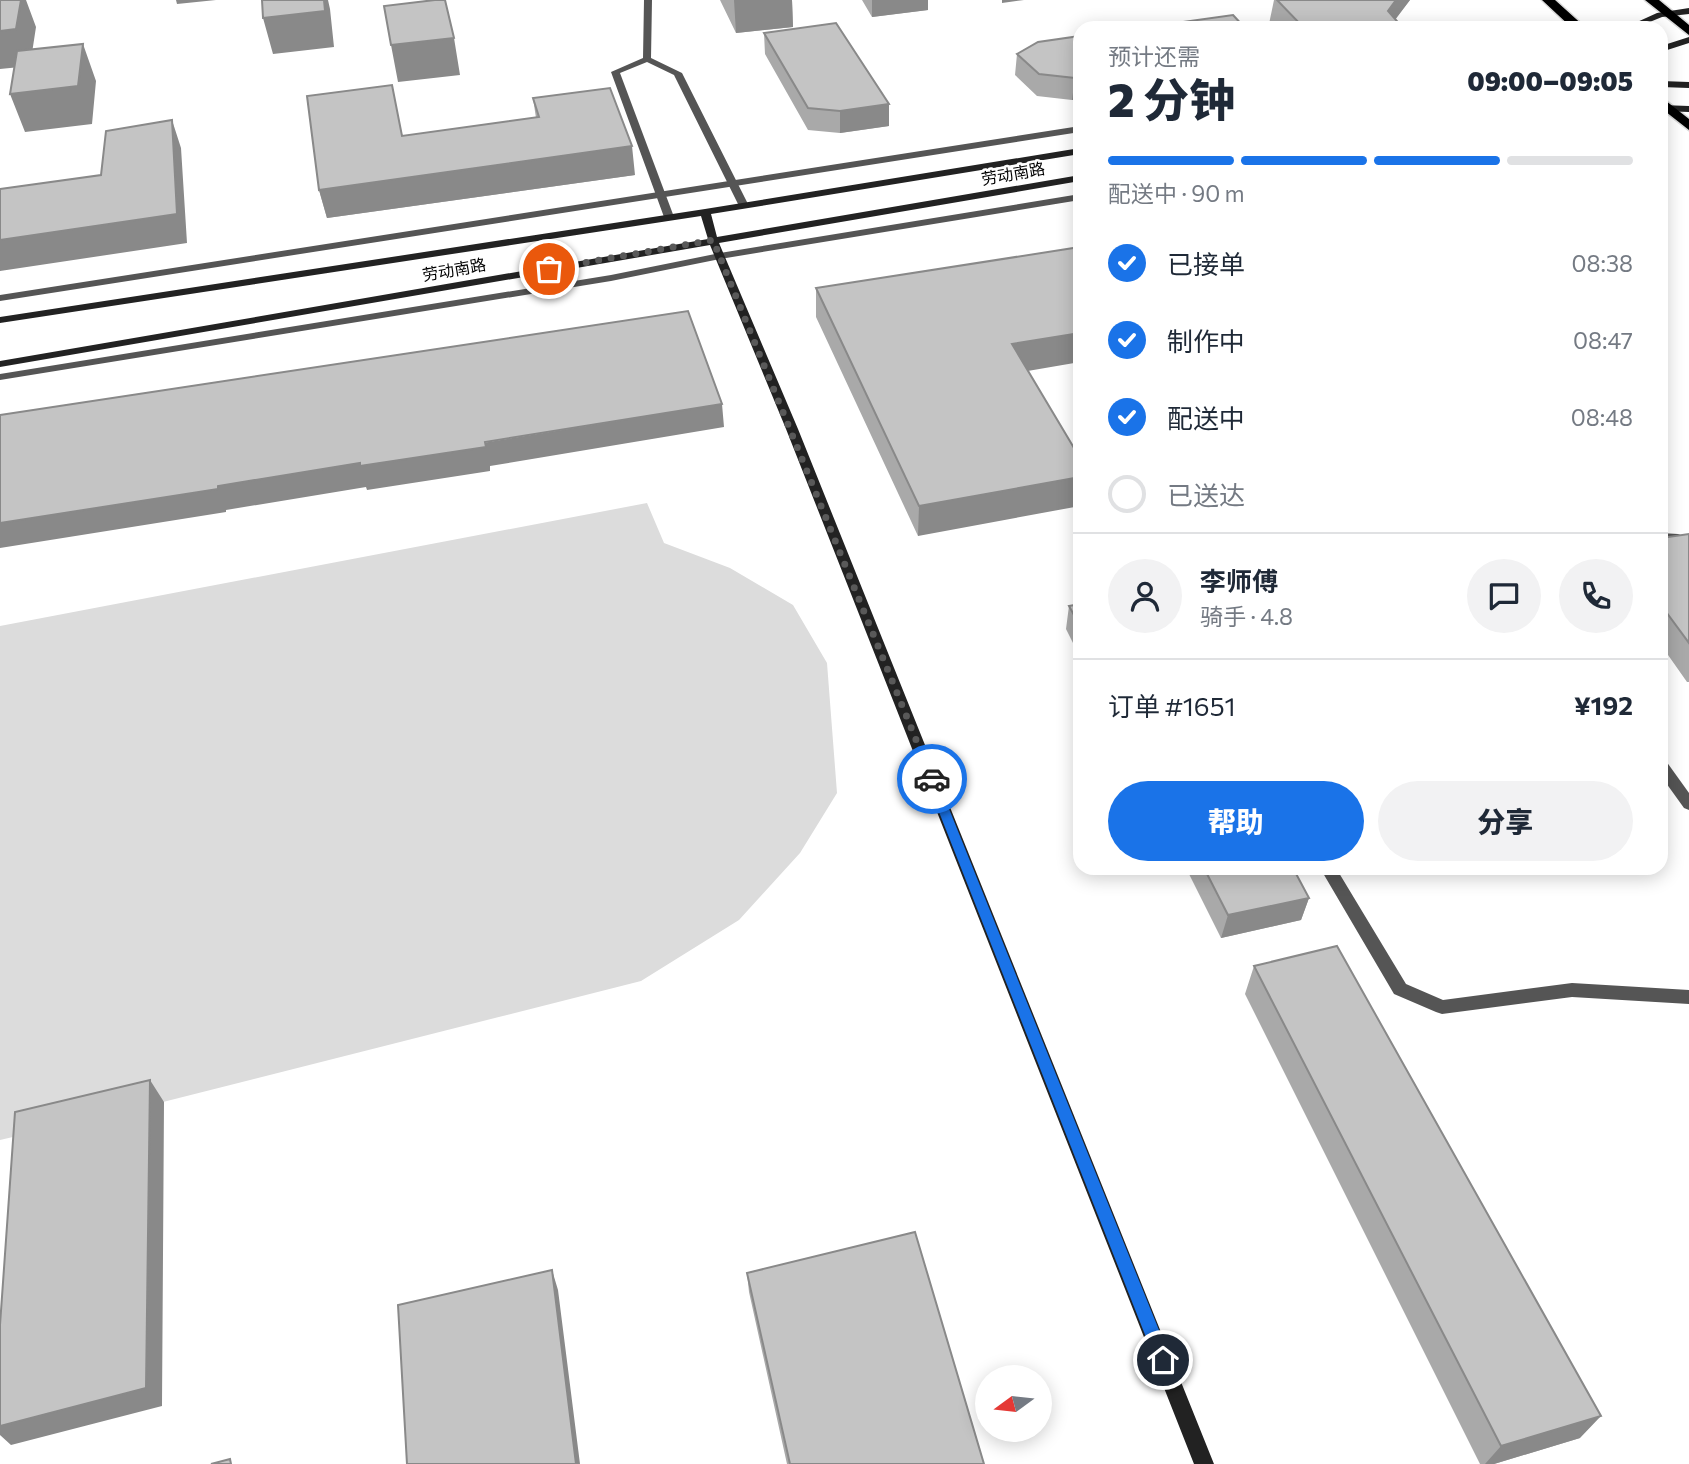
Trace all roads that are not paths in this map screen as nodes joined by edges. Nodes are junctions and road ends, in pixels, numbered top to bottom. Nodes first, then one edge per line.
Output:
1 (648, 0) edge
2 (1651, 0) edge
3 (1547, 1) edge
4 (1689, 11) edge
5 (1668, 14) junction
6 (1571, 21) edge
7 (1648, 21) edge
8 (1689, 31) edge
9 (1689, 40) edge
10 (1668, 47) edge
11 (647, 59) junction
12 (1668, 84) edge
13 (1689, 85) edge
14 (1668, 106) edge
15 (1668, 109) edge
16 (1689, 109) edge
17 (1689, 126) edge
18 (1073, 130) edge
19 (1073, 152) edge
20 (1073, 179) edge
21 (732, 182) junction
22 (661, 195) junction
23 (1073, 198) edge
24 (744, 206) junction
25 (705, 212) junction
26 (669, 217) junction
27 (713, 240) junction
28 (720, 256) junction
29 (0, 298) edge
30 (0, 320) edge
31 (0, 364) edge
32 (0, 377) edge
33 (1668, 537) edge
34 (1689, 542) edge
35 (1668, 775) edge
36 (1689, 804) edge
37 (1332, 875) edge
38 (1689, 997) edge
39 (1204, 1464) edge

1 - 11 street
2 - 5 highway
3 - 6 highway
4 - 5 main road
5 - 7 main road
5 - 8 highway
9 - 10 main road
11 - 21 street
11 - 22 street
12 - 13 main road
14 - 16 main road
15 - 17 highway
18 - 21 street
19 - 24 main road, 劳动南路
20 - 27 main road, 劳动南路
21 - 22 street
21 - 24 street
22 - 26 street
22 - 29 street
23 - 28 street
24 - 25 main road, 劳动南路
25 - 26 main road, 劳动南路
25 - 27 main road
26 - 30 main road, 劳动南路
27 - 28 main road
27 - 31 main road, 劳动南路
28 - 32 street
28 - 39 main road
33 - 34 street
35 - 36 street
37 - 38 street

